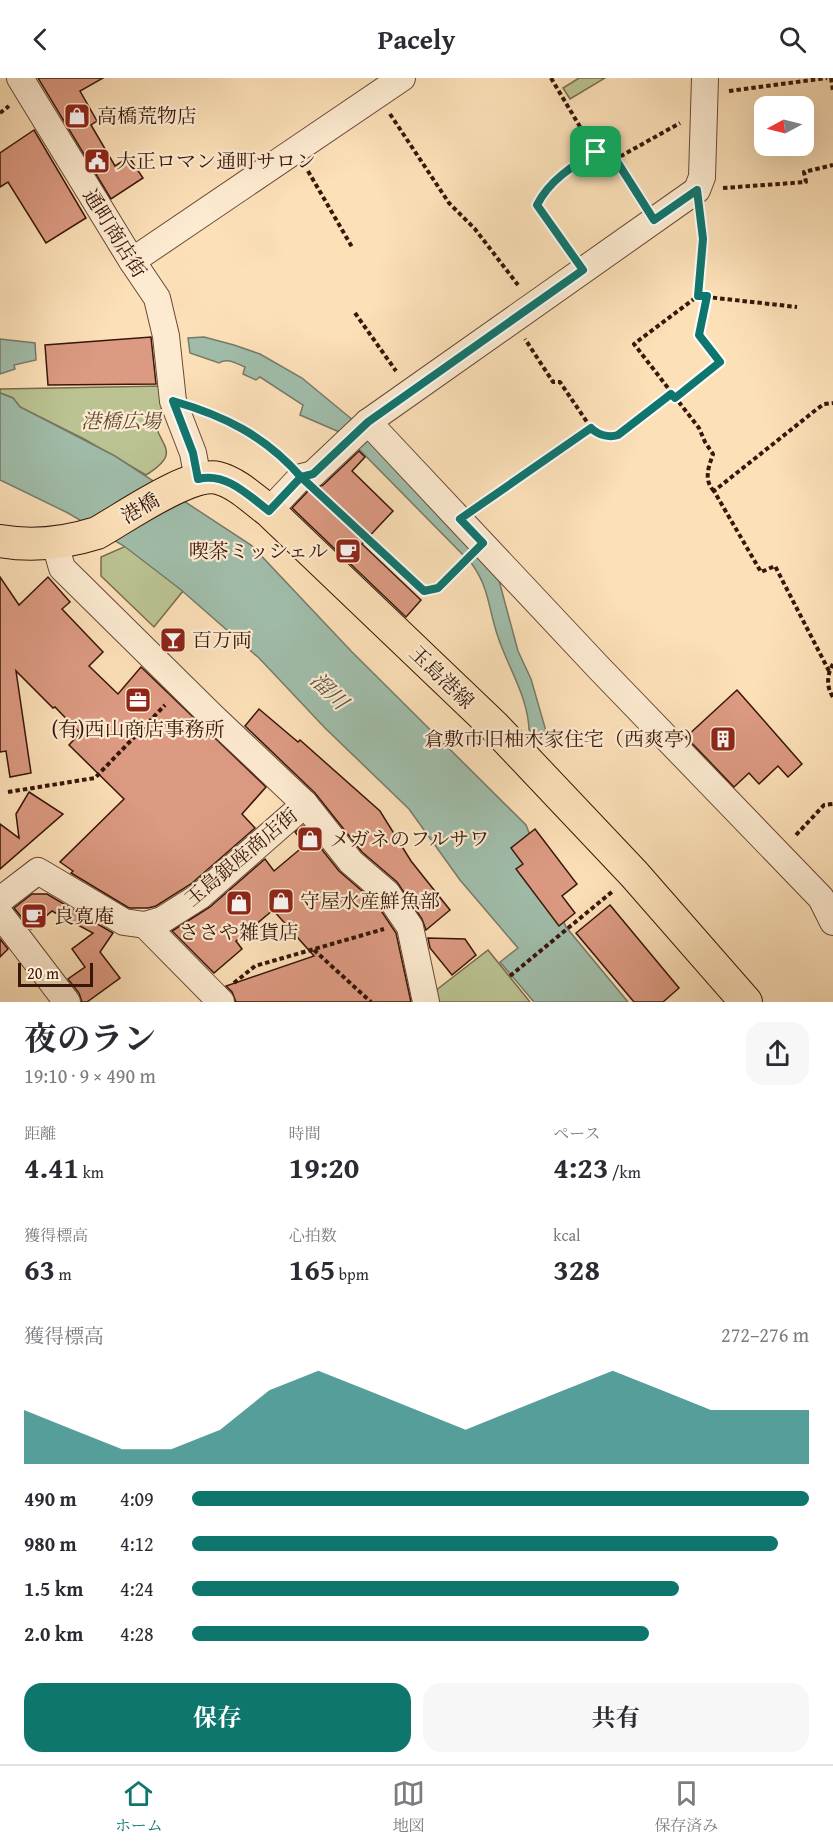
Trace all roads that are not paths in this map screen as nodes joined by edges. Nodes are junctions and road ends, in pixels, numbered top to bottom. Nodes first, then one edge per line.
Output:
1 (20, 78) edge
2 (402, 78) edge
3 (372, 86) edge
4 (704, 93) edge
5 (132, 261) junction
6 (368, 422) junction
7 (190, 481) junction
8 (269, 511) junction
9 (0, 541) edge
10 (58, 543) junction
11 (305, 804) junction
12 (0, 900) edge
13 (0, 914) edge
14 (833, 922) edge
15 (145, 925) junction
16 (216, 997) edge
17 (67, 1002) edge
18 (426, 1002) edge
19 (746, 1002) edge

1 - 5 street, 通町商店街
2 - 3 street
3 - 5 street
4 - 6 street
5 - 7 street, 通町商店街
6 - 8 street
6 - 14 street
7 - 8 main road, 玉島港線
7 - 10 main road, 港橋
8 - 19 main road, 玉島港線
9 - 10 main road
10 - 11 street, 玉島銀座商店街
11 - 15 street, 玉島銀座商店街
11 - 18 street, 玉島銀座商店街
12 - 15 street
13 - 17 street
15 - 16 street

